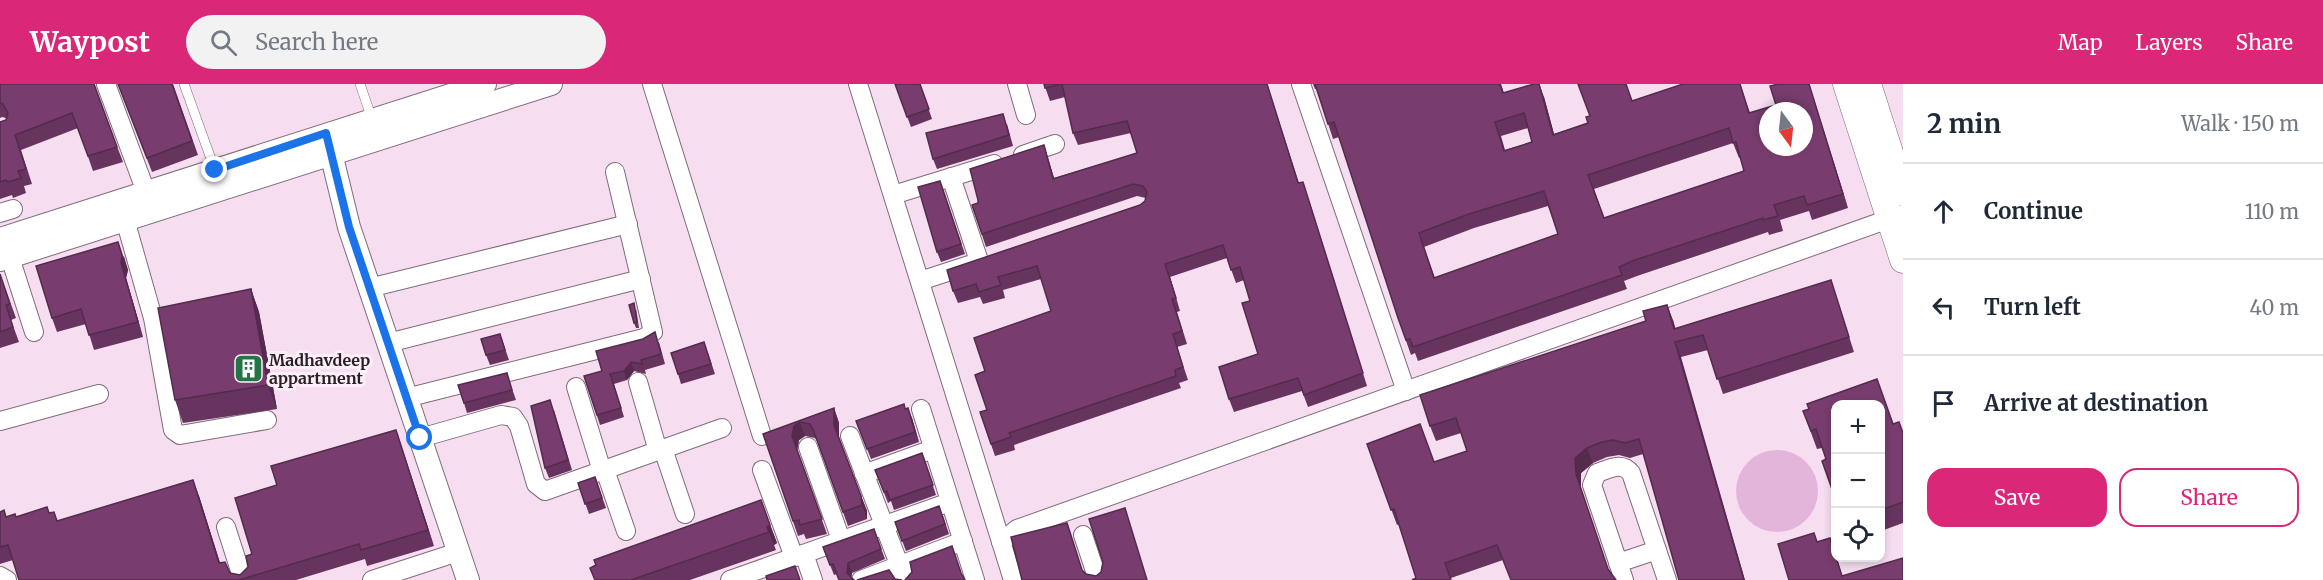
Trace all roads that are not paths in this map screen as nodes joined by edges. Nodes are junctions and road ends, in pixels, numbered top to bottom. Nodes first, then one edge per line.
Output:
1 (106, 84) edge
2 (184, 84) edge
3 (360, 84) edge
4 (551, 84) edge
5 (652, 84) edge
6 (858, 84) edge
7 (1017, 84) edge
8 (1301, 84) edge
9 (1846, 84) edge
10 (1868, 84) edge
11 (472, 86) edge
12 (1026, 115) dead end
13 (372, 119) junction
14 (329, 144) junction
15 (1055, 144) dead end
16 (215, 170) junction
17 (615, 172) dead end
18 (951, 177) junction
19 (146, 192) junction
20 (1903, 192) edge
21 (893, 195) junction
22 (123, 211) junction
23 (1897, 217) edge
24 (628, 224) junction
25 (3, 248) edge
26 (1000, 254) edge
27 (1903, 260) edge
28 (979, 261) junction
29 (641, 279) junction
30 (920, 281) junction
31 (369, 288) junction
32 (153, 318) junction
33 (177, 318) edge
34 (34, 332) dead end
35 (388, 343) junction
36 (638, 382) dead end
37 (576, 387) dead end
38 (1406, 391) junction
39 (99, 394) dead end
40 (406, 398) junction
41 (921, 409) dead end
42 (267, 420) dead end
43 (0, 421) edge
44 (722, 428) dead end
45 (762, 436) edge
46 (850, 436) dead end
47 (420, 438) junction
48 (808, 447) dead end
49 (933, 448) junction
50 (660, 450) junction
51 (603, 470) junction
52 (762, 470) dead end
53 (864, 474) junction
54 (950, 502) junction
55 (685, 514) dead end
56 (884, 525) junction
57 (226, 527) dead end
58 (626, 531) dead end
59 (1083, 534) dead end
60 (842, 540) junction
61 (963, 541) junction
62 (1001, 542) junction
63 (1657, 550) junction
64 (458, 552) junction
65 (799, 556) junction
66 (1621, 572) edge
67 (902, 573) edge
68 (0, 576) edge
69 (757, 576) edge
70 (7, 580) edge
71 (243, 580) edge
72 (372, 580) edge
73 (468, 580) edge
74 (730, 580) edge
75 (813, 580) edge
76 (861, 580) edge
77 (975, 580) edge
78 (1012, 580) edge
79 (1098, 580) edge
80 (1667, 580) edge

1 - 19 street
2 - 16 lane
3 - 13 lane
4 - 14 street
5 - 45 street
6 - 21 street
7 - 12 street
8 - 38 street
9 - 23 main road
10 - 20 main road
11 - 13 street
13 - 14 street
14 - 16 street
14 - 22 street
14 - 31 street
15 - 18 street
16 - 19 street
17 - 24 street
18 - 21 street
18 - 28 street
19 - 22 street
21 - 30 street
22 - 25 street
22 - 32 street
23 - 27 main road
23 - 38 street
24 - 29 street
24 - 31 street
25 - 34 street
26 - 28 street
28 - 30 street
29 - 35 street
29 - 40 street
30 - 62 street
31 - 35 street
32 - 33 street
32 - 42 street
35 - 40 street
36 - 50 street
37 - 51 street
38 - 62 street
39 - 43 street
40 - 47 street
41 - 49 street
44 - 50 street
46 - 53 street
47 - 51 street
47 - 64 street
48 - 60 street
49 - 53 street
49 - 54 street
50 - 51 street
50 - 55 street
51 - 58 street
52 - 65 street
53 - 56 street
54 - 56 street
54 - 61 street
56 - 60 street
56 - 67 street
57 - 71 street
59 - 79 street
60 - 65 street
61 - 67 street
61 - 77 street
62 - 78 street
63 - 66 street
63 - 66 street
63 - 80 street
64 - 72 street
64 - 73 street
65 - 69 street
65 - 75 street
67 - 76 street
68 - 70 street
69 - 74 street

